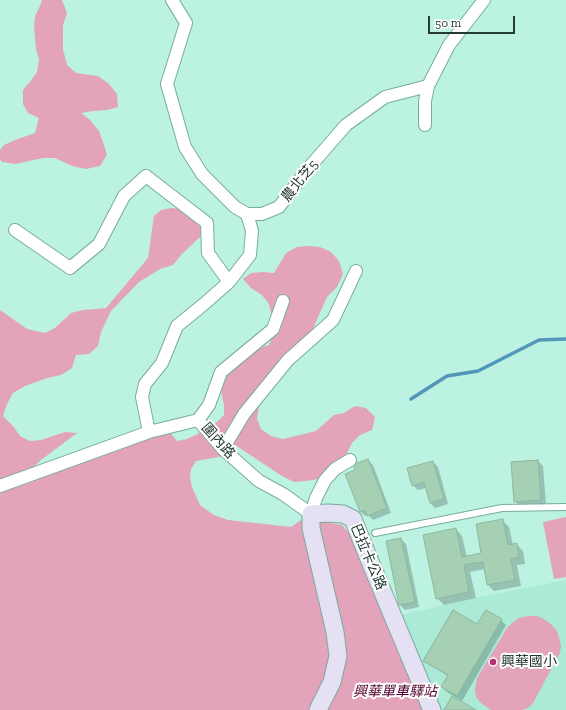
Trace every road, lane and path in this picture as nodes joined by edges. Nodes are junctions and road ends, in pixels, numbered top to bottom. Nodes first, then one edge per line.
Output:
1 (172, 0) edge
2 (484, 0) edge
3 (428, 86) junction
4 (424, 125) dead end
5 (247, 214) junction
6 (15, 230) dead end
7 (356, 271) dead end
8 (229, 282) junction
9 (283, 301) dead end
10 (198, 420) junction
11 (149, 432) junction
12 (223, 449) junction
13 (350, 460) dead end
14 (0, 486) edge
15 (566, 507) edge
16 (312, 514) junction
17 (375, 533) dead end
18 (318, 710) edge
19 (432, 710) edge

1 - 5 street
2 - 3 street
3 - 4 street
3 - 5 street, 農北芝5
5 - 8 street
6 - 8 street
7 - 12 street
8 - 11 street
9 - 10 street
10 - 11 street, 圍內路
10 - 12 street, 圍內路
11 - 14 street, 圍內路
12 - 16 street, 圍內路
13 - 16 street
15 - 17 lane
16 - 18 main road
16 - 19 main road, 巴拉卡公路

